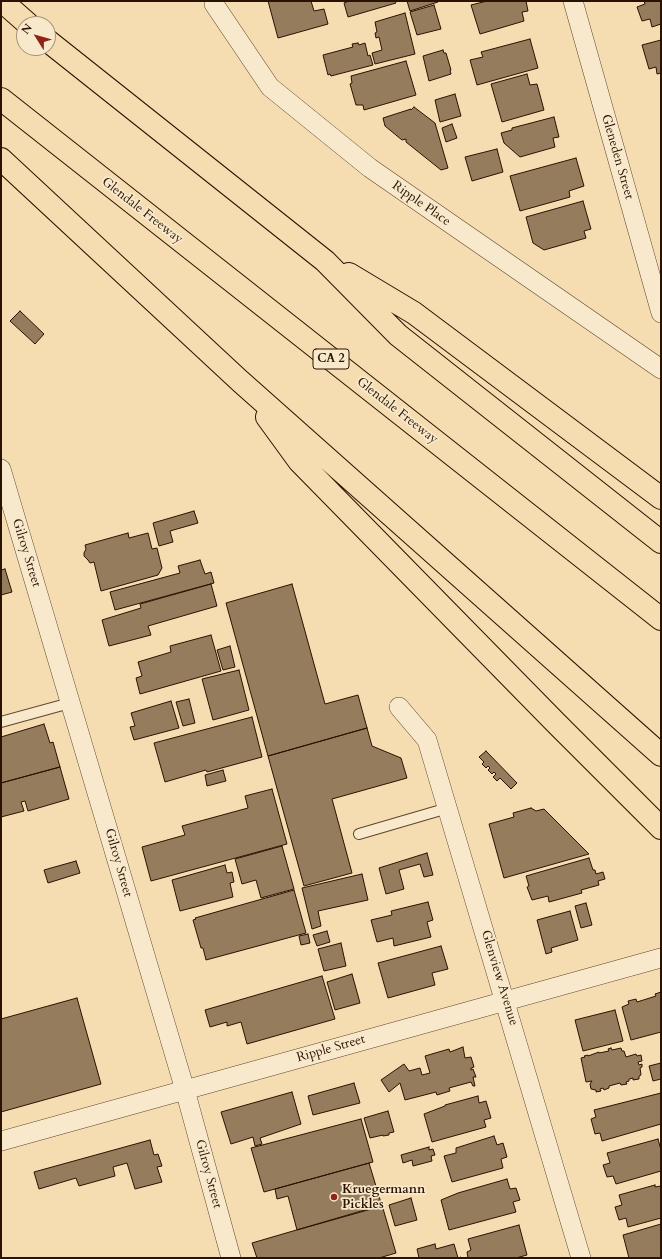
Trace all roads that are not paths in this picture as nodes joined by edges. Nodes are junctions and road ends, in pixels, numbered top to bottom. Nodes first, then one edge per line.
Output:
1 (2, 1) edge
2 (573, 1) edge
3 (214, 4) dead end
4 (19, 16) edge
5 (56, 47) edge
6 (1, 99) edge
7 (1, 159) edge
8 (325, 261) junction
9 (661, 313) edge
10 (661, 369) edge
11 (240, 381) junction
12 (1, 469) edge
13 (661, 498) edge
14 (661, 542) edge
15 (661, 619) edge
16 (70, 703) junction
17 (398, 707) dead end
18 (1, 722) edge
19 (661, 755) edge
20 (448, 808) junction
21 (661, 828) edge
22 (359, 834) dead end
23 (661, 958) edge
24 (506, 1001) junction
25 (185, 1090) junction
26 (1, 1141) edge
27 (231, 1258) edge
28 (582, 1258) edge

1 - 4 highway
2 - 9 street, Gleneden Street
3 - 10 street, Ripple Place
5 - 8 highway
6 - 15 highway, Glendale Freeway / CA 2
7 - 11 highway
8 - 13 highway
8 - 14 highway
11 - 19 highway
11 - 21 highway
12 - 16 street, Gilroy Street
16 - 18 lane
16 - 25 street, Gilroy Street
17 - 20 street, Glenview Avenue
20 - 22 lane
20 - 24 street, Glenview Avenue
23 - 24 street, Ripple Street
24 - 25 street, Ripple Street
24 - 28 street, Glenview Avenue
25 - 26 street, Ripple Street
25 - 27 street, Gilroy Street

